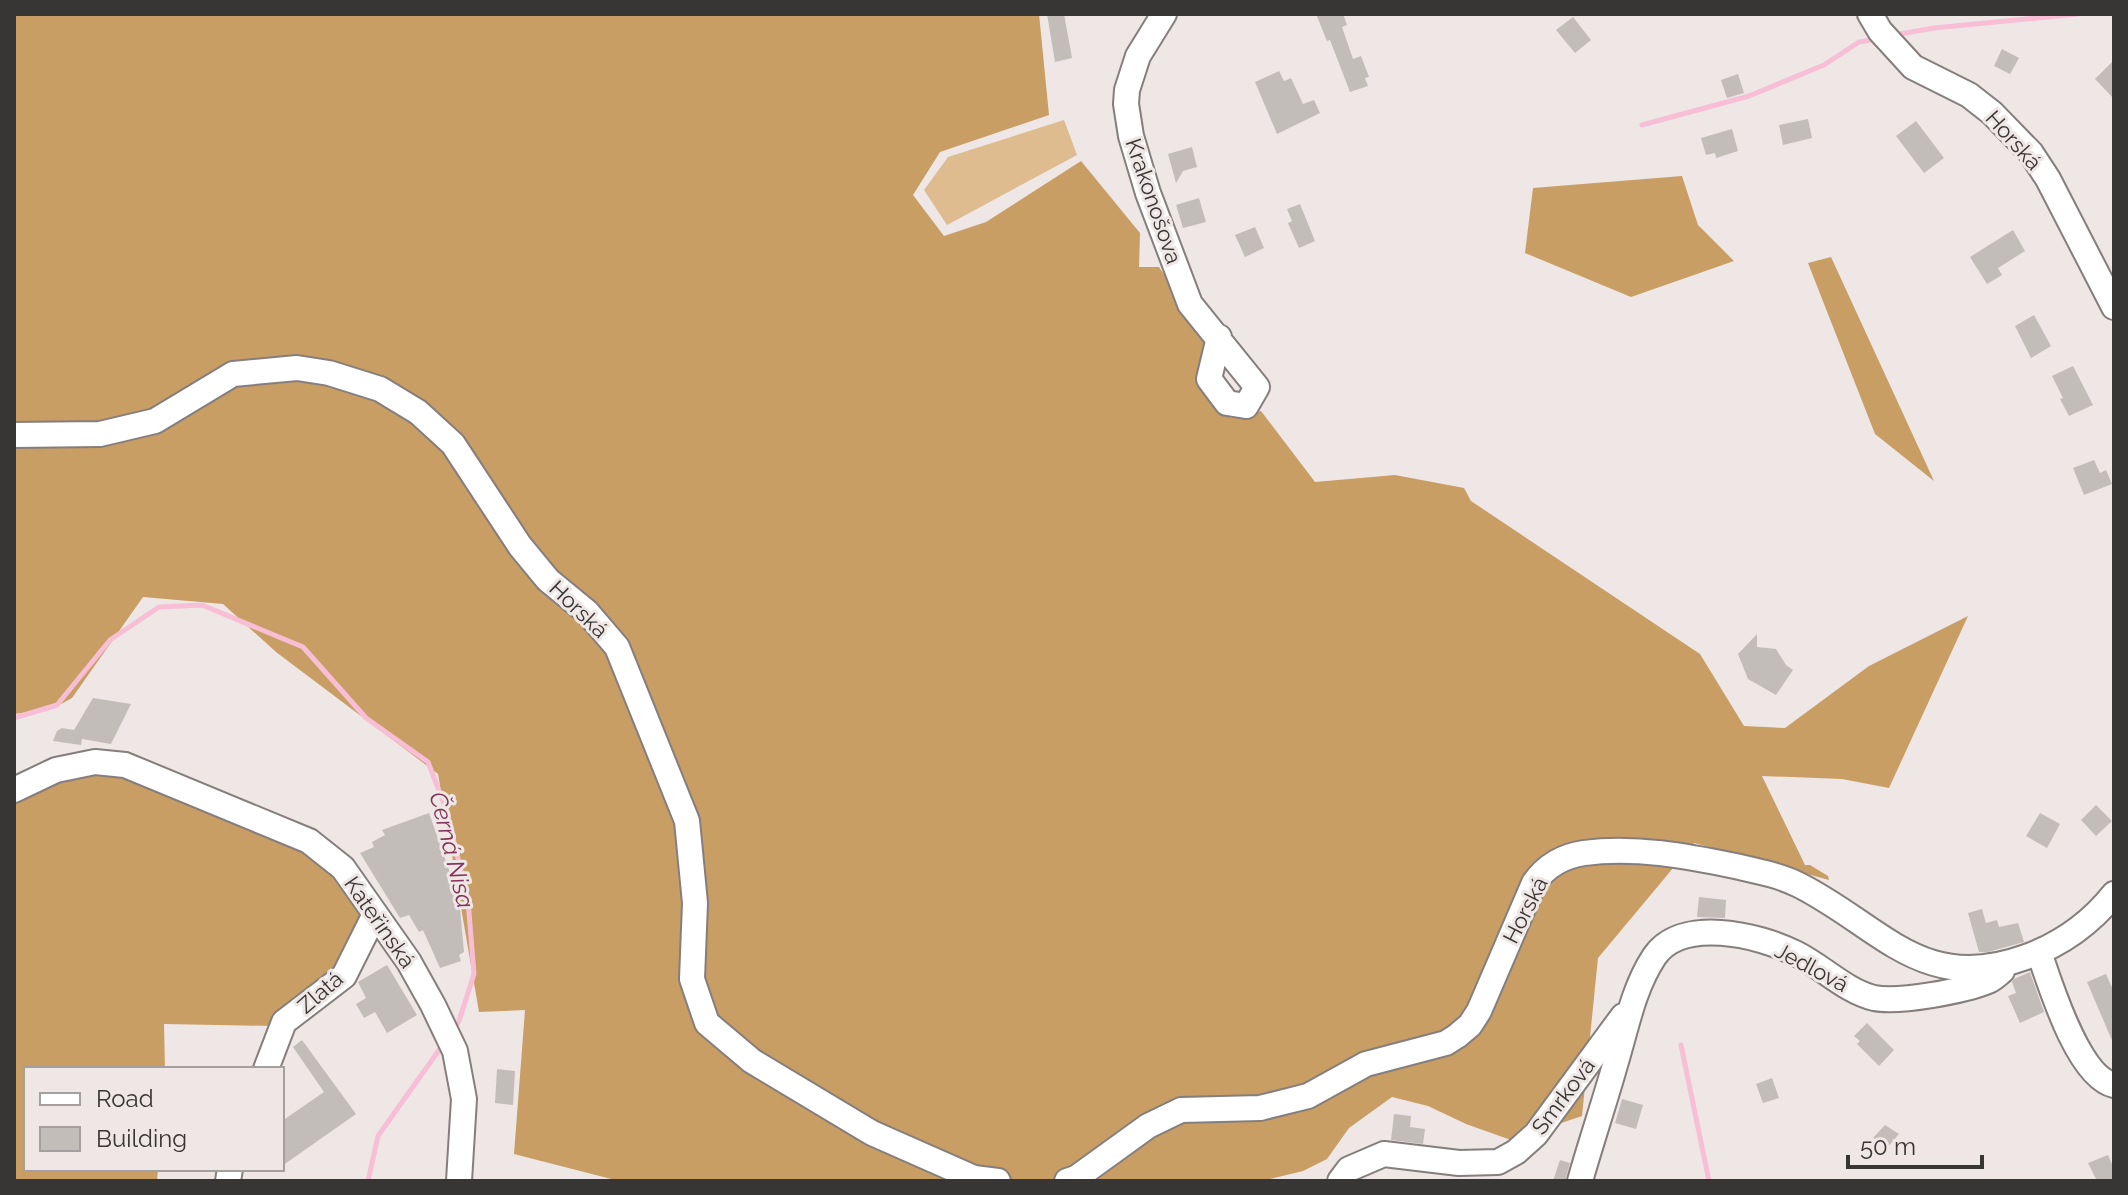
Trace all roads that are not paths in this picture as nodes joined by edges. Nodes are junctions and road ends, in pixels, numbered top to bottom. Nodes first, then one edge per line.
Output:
1 (1164, 14) edge
2 (1870, 14) edge
3 (2114, 307) edge
4 (1219, 337) dead end
5 (14, 435) edge
6 (14, 790) edge
7 (2114, 894) edge
8 (375, 914) junction
9 (2039, 952) junction
10 (2014, 961) junction
11 (1634, 1001) junction
12 (267, 1067) edge
13 (2114, 1085) edge
14 (459, 1181) edge
15 (998, 1181) edge
16 (1067, 1181) edge
17 (1340, 1181) edge
18 (1580, 1181) edge

1 - 4 street, Krakonošova
2 - 3 street, Horská
5 - 15 street, Horská
6 - 8 street, Kateřinská
7 - 9 street, Horská
8 - 12 street, Zlatá
8 - 14 street, Kateřinská
9 - 10 street, Horská
9 - 13 street
10 - 11 street, Jedlová
10 - 16 street, Horská
11 - 17 street, Smrková
11 - 18 street, Jedlová

